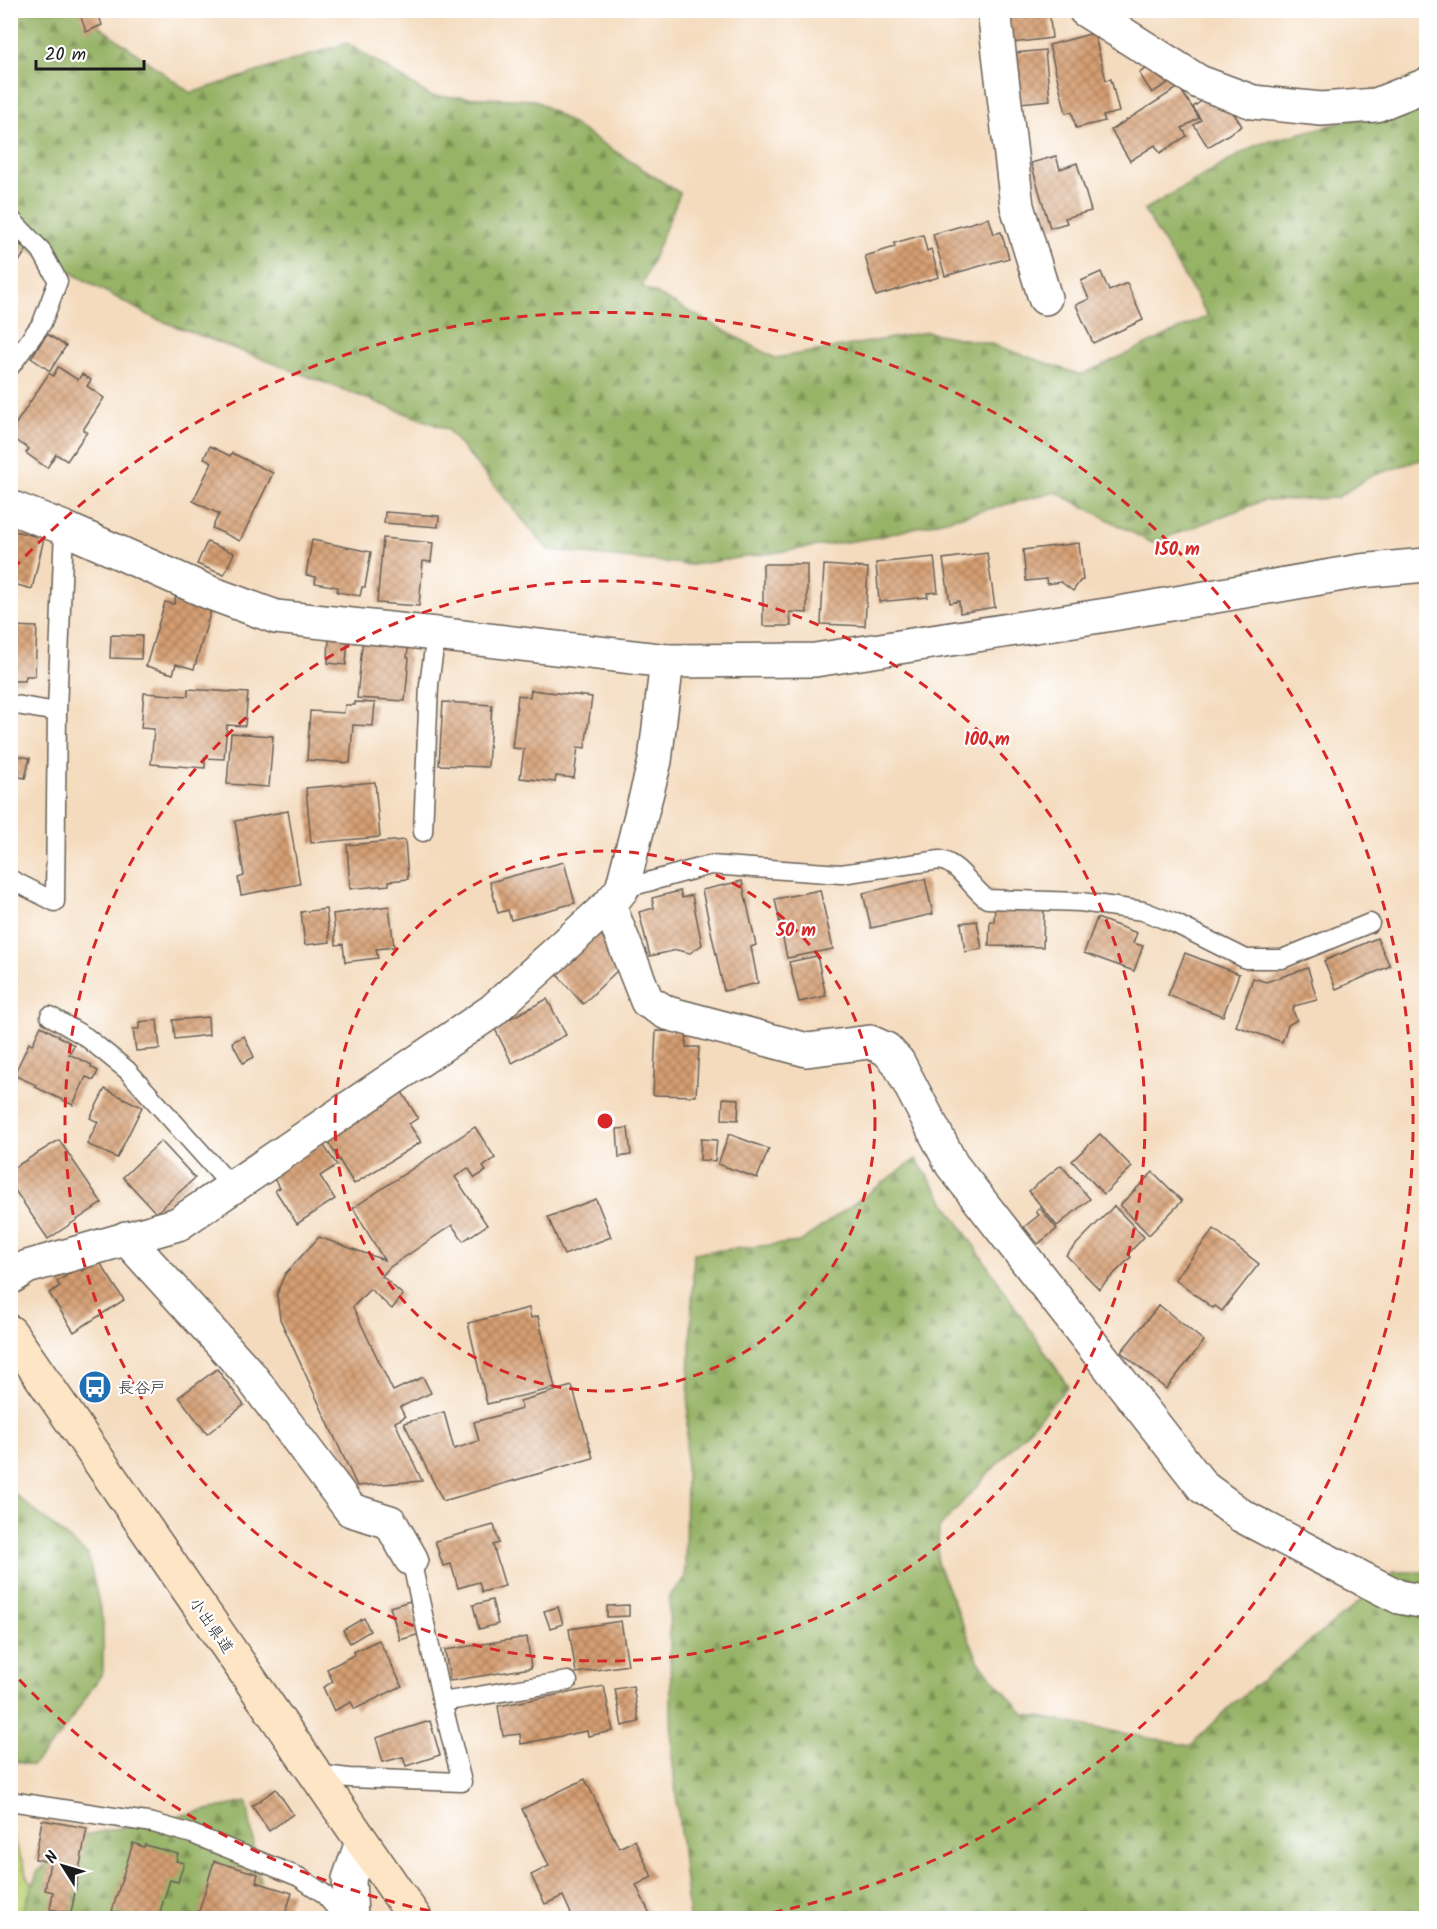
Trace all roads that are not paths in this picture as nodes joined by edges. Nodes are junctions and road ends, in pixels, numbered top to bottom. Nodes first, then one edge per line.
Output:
1 (994, 10) edge
2 (1084, 10) edge
3 (1426, 85) edge
4 (10, 218) edge
5 (1045, 298) dead end
6 (10, 367) edge
7 (10, 507) edge
8 (64, 528) junction
9 (1426, 565) edge
10 (436, 634) junction
11 (667, 661) junction
12 (10, 704) edge
13 (57, 712) junction
14 (423, 832) dead end
15 (10, 879) edge
16 (616, 897) junction
17 (1370, 923) dead end
18 (50, 1016) dead end
19 (232, 1187) junction
20 (126, 1238) junction
21 (10, 1278) edge
22 (10, 1332) edge
23 (411, 1558) joint
24 (1426, 1602) edge
25 (568, 1681) dead end
26 (442, 1702) junction
27 (315, 1774) junction
28 (10, 1800) edge
29 (362, 1842) junction
30 (344, 1918) edge
31 (351, 1918) edge
32 (415, 1918) edge

1 - 5 street
2 - 3 street
4 - 6 lane
7 - 8 street
8 - 10 street
8 - 13 lane
9 - 11 street
10 - 11 street
10 - 14 lane
11 - 16 street
12 - 13 lane
13 - 15 lane
16 - 17 lane
16 - 19 street
16 - 24 street
18 - 19 lane
19 - 20 street
20 - 21 street
20 - 23 street
22 - 27 main road, 小出県道
23 - 26 lane
25 - 26 lane
26 - 27 lane
27 - 29 main road, 小出県道
28 - 30 lane
29 - 31 street
29 - 32 main road, 小出県道

